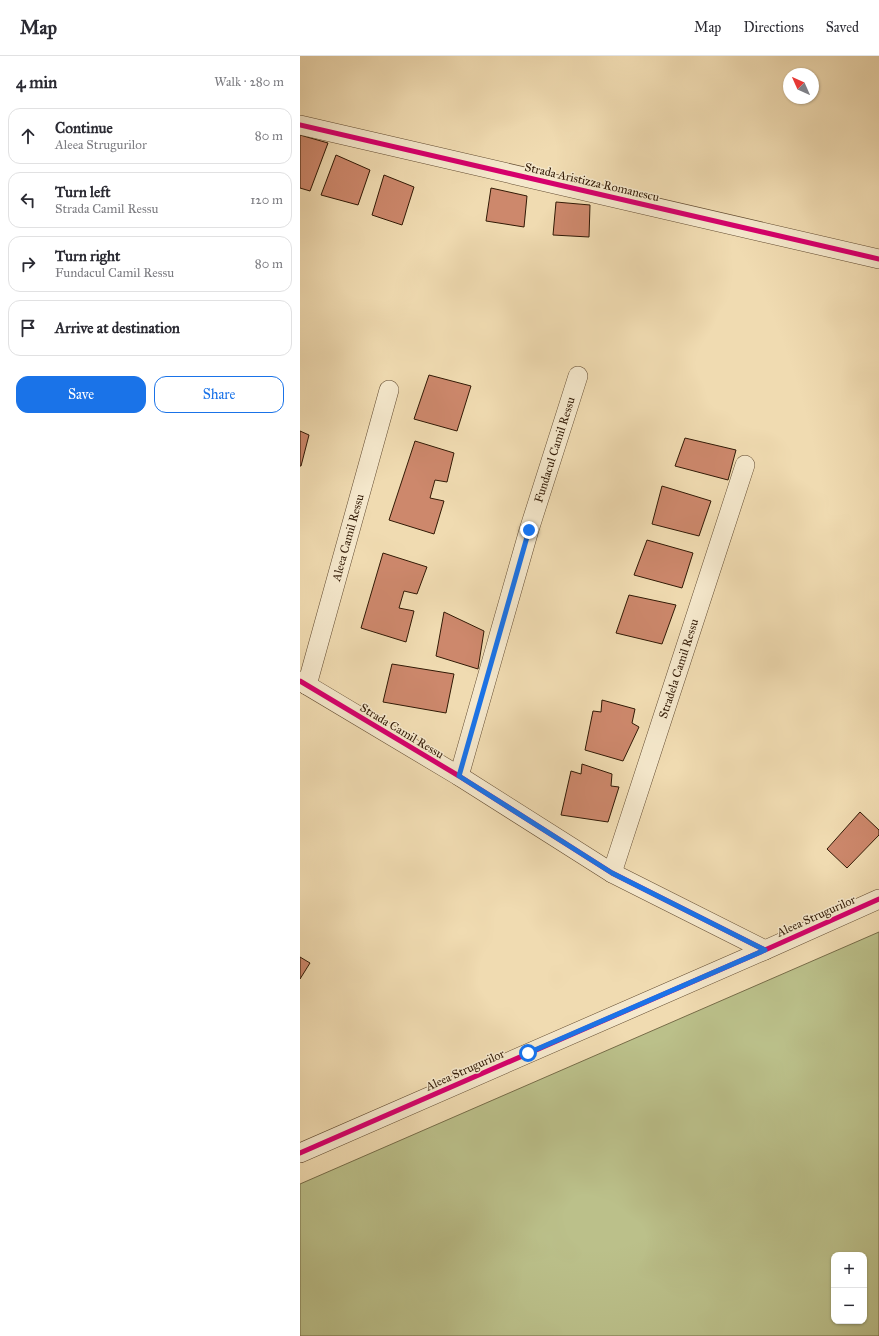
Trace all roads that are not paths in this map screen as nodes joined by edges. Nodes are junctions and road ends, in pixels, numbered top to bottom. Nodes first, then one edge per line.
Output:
1 (300, 125) edge
2 (879, 259) edge
3 (578, 376) dead end
4 (389, 390) dead end
5 (745, 465) dead end
6 (303, 683) edge
7 (459, 776) junction
8 (612, 873) junction
9 (879, 899) edge
10 (765, 950) junction
11 (300, 1153) edge

1 - 2 street, Strada Aristizza Romanescu
3 - 7 street, Fundacul Camil Ressu
4 - 6 street, Aleea Camil Ressu
5 - 8 street, Stradela Camil Ressu
6 - 7 street, Strada Camil Ressu
7 - 8 street, Strada Camil Ressu
8 - 10 street, Strada Camil Ressu
9 - 10 street, Aleea Strugurilor
10 - 11 street, Aleea Strugurilor

